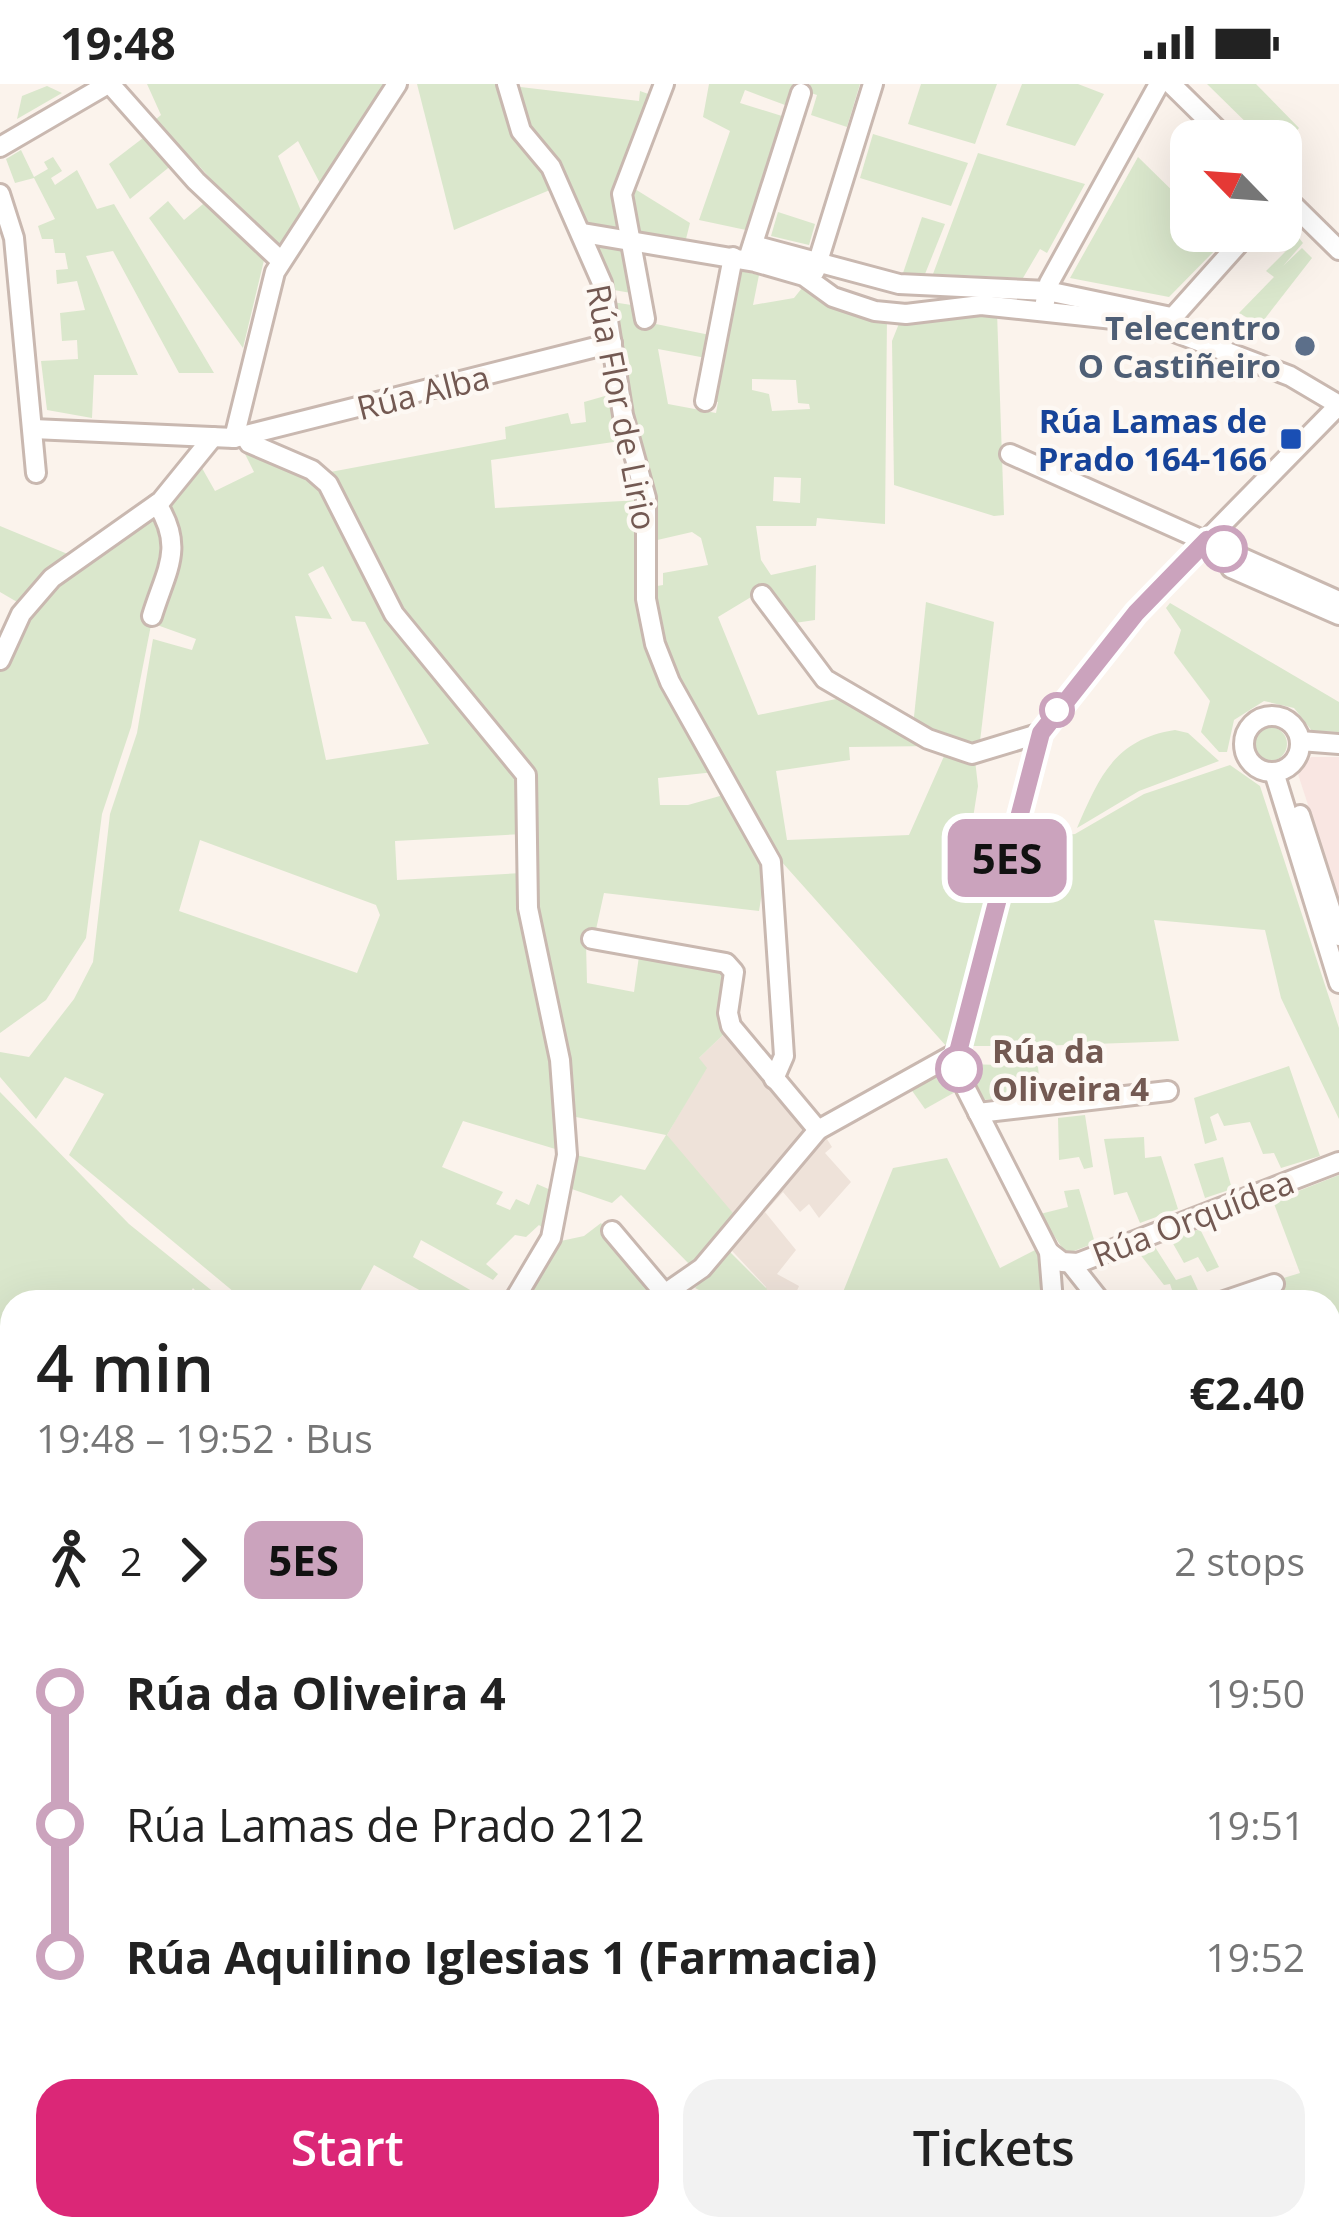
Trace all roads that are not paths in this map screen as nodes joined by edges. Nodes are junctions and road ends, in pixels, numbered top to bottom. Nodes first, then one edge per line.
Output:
1 (109, 84) edge
2 (397, 84) edge
3 (507, 84) edge
4 (664, 84) edge
5 (873, 84) edge
6 (1159, 84) edge
7 (1172, 84) edge
8 (801, 92) dead end
9 (1208, 120) edge
10 (0, 147) edge
11 (0, 194) edge
12 (1302, 214) edge
13 (583, 233) junction
14 (633, 240) junction
15 (1339, 250) edge
16 (1231, 252) edge
17 (744, 254) junction
18 (281, 261) junction
19 (815, 271) junction
20 (1047, 291) junction
21 (1042, 314) junction
22 (645, 319) dead end
23 (1167, 322) junction
24 (612, 344) junction
25 (1339, 388) edge
26 (705, 401) dead end
27 (1339, 405) edge
28 (33, 429) junction
29 (212, 437) junction
30 (239, 437) junction
31 (1010, 454) dead end
32 (36, 472) dead end
33 (157, 504) junction
34 (1215, 544) junction
35 (762, 595) dead end
36 (1339, 601) edge
37 (1339, 615) edge
38 (152, 616) dead end
39 (0, 660) edge
40 (1041, 733) junction
41 (1300, 741) junction
42 (1339, 744) edge
43 (1279, 770) junction
44 (1339, 936) edge
45 (592, 939) dead end
46 (1339, 983) edge
47 (958, 1052) junction
48 (775, 1079) junction
49 (1168, 1090) dead end
50 (978, 1113) junction
51 (818, 1130) junction
52 (1339, 1162) edge
53 (612, 1231) dead end
54 (1049, 1252) junction
55 (1070, 1264) junction
56 (1274, 1284) dead end
57 (522, 1290) edge
58 (662, 1290) edge
59 (671, 1290) edge
60 (1052, 1290) edge
61 (1092, 1290) edge
62 (1256, 1290) edge

1 - 10 street
1 - 18 street
2 - 18 street
3 - 13 street, Rúa Flor de Lirio
4 - 14 street
5 - 19 street
6 - 20 street
7 - 9 street
8 - 17 street
11 - 28 street
12 - 15 street
13 - 14 street
13 - 24 street, Rúa Flor de Lirio
14 - 17 street
14 - 22 street
16 - 23 street
17 - 19 street
17 - 26 street
18 - 30 street
19 - 20 street
19 - 21 street
20 - 21 street
20 - 23 street
21 - 23 street
23 - 25 street
23 - 27 street
24 - 30 street, Rúa Alba
24 - 48 street, Rúa Flor de Lirio
27 - 34 street
28 - 29 street
28 - 32 street
29 - 30 street
29 - 33 street
30 - 57 street
31 - 34 street
33 - 38 street
33 - 39 street
34 - 36 street
34 - 37 street
34 - 40 street
35 - 40 street
40 - 47 street
41 - 42 street
41 - 43 street
41 - 43 street
43 - 44 street
43 - 46 street
45 - 48 street
47 - 50 street
47 - 51 street
48 - 51 street
49 - 50 street
50 - 54 street
51 - 59 street
52 - 55 street, Rúa Orquídea
53 - 58 street
54 - 55 street, Rúa Orquídea
54 - 60 street
55 - 61 street
56 - 62 street

